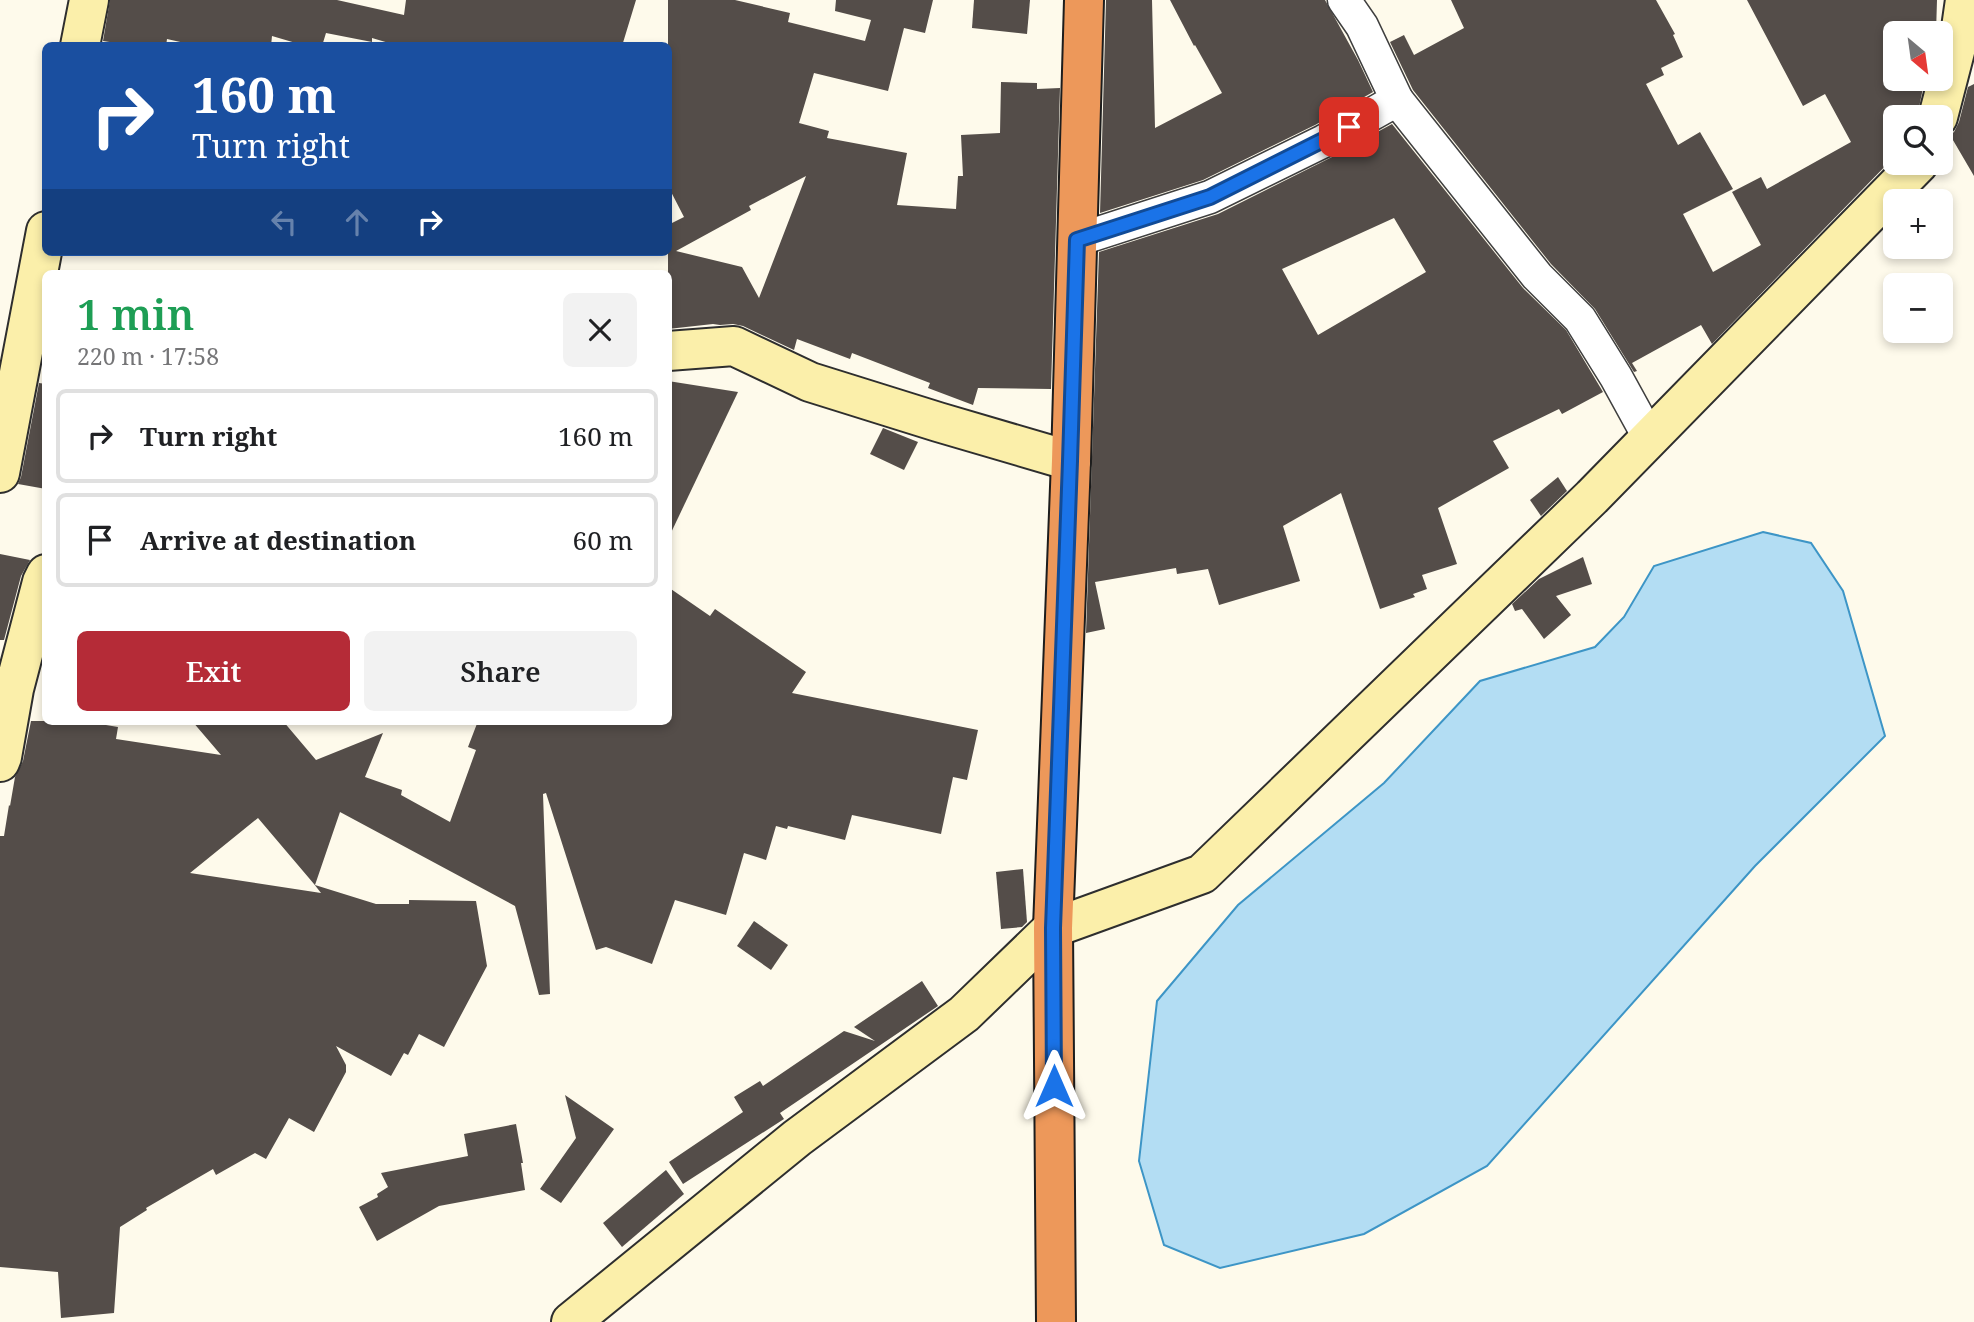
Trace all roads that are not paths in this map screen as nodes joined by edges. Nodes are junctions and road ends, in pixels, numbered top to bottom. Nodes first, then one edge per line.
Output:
1 (89, 0) edge
2 (1084, 0) edge
3 (1344, 0) edge
4 (1965, 0) edge
5 (81, 42) edge
6 (1397, 100) junction
7 (1941, 105) edge
8 (1907, 175) edge
9 (1077, 240) junction
10 (42, 252) edge
11 (672, 351) edge
12 (1650, 439) junction
13 (1070, 461) junction
14 (0, 473) edge
15 (42, 582) edge
16 (0, 762) edge
17 (1053, 928) junction
18 (571, 1322) edge
19 (1056, 1322) edge

1 - 5 street
2 - 9 highway
3 - 6 street
4 - 7 street
6 - 9 street
6 - 12 street
8 - 12 street
9 - 13 highway
10 - 14 street
11 - 13 street
12 - 17 street
13 - 17 highway
15 - 16 street
17 - 18 street
17 - 19 highway

